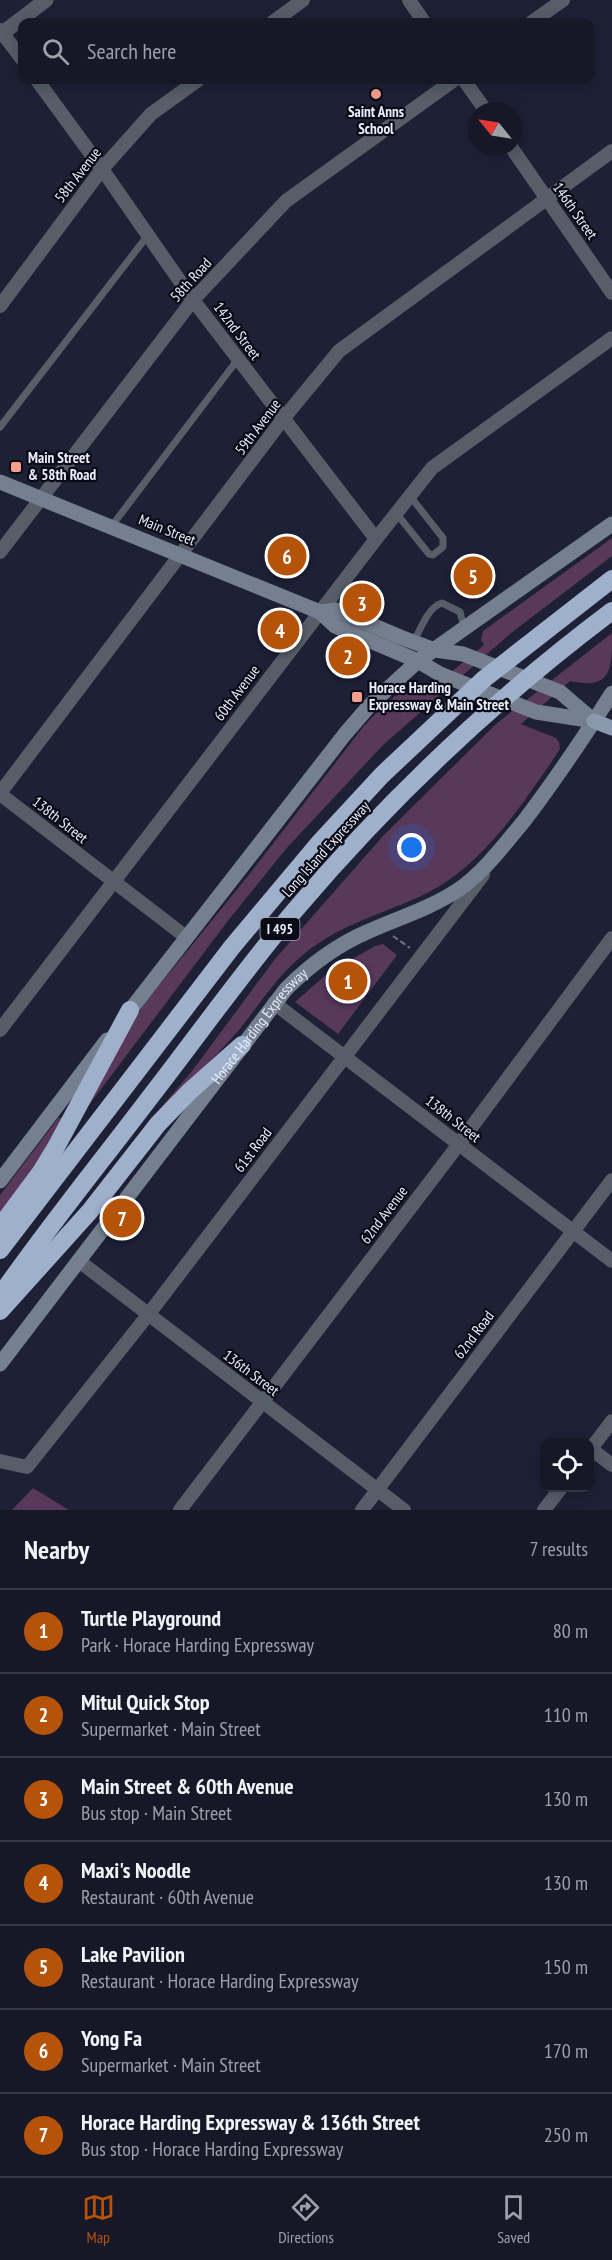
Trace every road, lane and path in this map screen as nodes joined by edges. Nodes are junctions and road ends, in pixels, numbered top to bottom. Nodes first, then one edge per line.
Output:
1 (46, 0) edge
2 (303, 0) edge
3 (409, 0) edge
4 (563, 0) edge
5 (21, 18) edge
6 (278, 18) edge
7 (421, 18) edge
8 (538, 18) edge
9 (18, 20) edge
10 (1, 32) edge
11 (18, 54) edge
12 (40, 84) edge
13 (192, 84) edge
14 (448, 84) edge
15 (467, 84) edge
16 (480, 102) edge
17 (612, 151) edge
18 (517, 156) edge
19 (102, 169) junction
20 (547, 198) junction
21 (148, 235) junction
22 (612, 293) edge
23 (193, 300) junction
24 (0, 306) edge
25 (612, 338) edge
26 (238, 359) junction
27 (283, 419) junction
28 (0, 427) edge
29 (0, 482) edge
30 (410, 496) junction
31 (41, 498) junction
32 (396, 513) junction
33 (612, 524) edge
34 (111, 527) junction
35 (376, 538) junction
36 (0, 552) edge
37 (181, 555) junction
38 (612, 579) edge
39 (612, 611) edge
40 (320, 612) junction
41 (464, 629) junction
42 (414, 641) junction
43 (435, 650) junction
44 (418, 661) junction
45 (612, 693) edge
46 (594, 721) junction
47 (612, 728) edge
48 (0, 794) edge
49 (501, 849) junction
50 (114, 881) junction
51 (393, 936) dead end
52 (186, 938) junction
53 (612, 938) edge
54 (410, 948) dead end
55 (274, 1003) junction
56 (130, 1010) junction
57 (0, 1030) edge
58 (242, 1045) junction
59 (344, 1056) junction
60 (459, 1144) junction
61 (612, 1180) edge
62 (0, 1181) edge
63 (0, 1227) edge
64 (574, 1232) junction
65 (0, 1250) edge
66 (79, 1261) junction
67 (612, 1261) edge
68 (0, 1296) edge
69 (0, 1311) edge
70 (148, 1315) junction
71 (0, 1364) edge
72 (262, 1402) junction
73 (612, 1420) edge
74 (594, 1445) edge
75 (594, 1453) edge
76 (0, 1461) edge
77 (612, 1465) edge
78 (377, 1490) junction
79 (558, 1492) edge
80 (180, 1510) edge
81 (362, 1510) edge
82 (404, 1510) edge
83 (544, 1510) edge

1 - 5 street
2 - 6 street
3 - 7 street
4 - 8 street
9 - 10 street
10 - 11 street
12 - 19 street, 142nd Street
13 - 19 street, 58th Avenue
14 - 23 street, 58th Road
15 - 16 street
17 - 20 street, 59th Avenue
18 - 20 street, 146th Street
19 - 21 street, 142nd Street
19 - 24 street, 58th Avenue
20 - 22 street, 146th Street
20 - 27 street, 59th Avenue
21 - 23 street, 142nd Street
21 - 28 lane
23 - 26 street, 142nd Street
23 - 31 street, 58th Road
25 - 30 street, 60th Avenue
26 - 27 street, 142nd Street
26 - 34 lane
27 - 35 street, 142nd Street
27 - 37 street, 59th Avenue
29 - 31 main road, Main Street
30 - 32 street, 60th Avenue
30 - 32 lane
31 - 34 main road, Main Street
31 - 36 street, 58th Road
32 - 35 street, 60th Avenue
33 - 41 main road
34 - 37 main road, Main Street
35 - 40 street, 60th Avenue
37 - 40 main road, Main Street
37 - 48 street, 59th Avenue
38 - 65 highway, Long Island Expressway / I 495
39 - 68 highway, Long Island Expressway / I 495
40 - 42 main road, Main Street
40 - 44 main road, Main Street
40 - 50 street, 60th Avenue
41 - 42 lane
41 - 43 main road
42 - 43 main road, Main Street
43 - 44 main road
43 - 46 main road, Main Street
44 - 46 main road, Main Street
44 - 52 main road
45 - 46 main road, Horace Harding Expressway
46 - 47 main road, Main Street
46 - 49 main road, Horace Harding Expressway
48 - 50 street, 138th Street
49 - 55 main road, Horace Harding Expressway
49 - 59 street, 61st Road
50 - 52 street, 138th Street
50 - 57 street, 60th Avenue
51 - 54 path
52 - 56 main road
53 - 60 street, 62nd Avenue
55 - 58 main road, Horace Harding Expressway
55 - 59 street, 138th Street
56 - 62 main road
56 - 63 highway
58 - 66 main road, Horace Harding Expressway
58 - 69 highway
59 - 60 street, 138th Street
59 - 70 street, 61st Road
60 - 64 street, 138th Street
60 - 72 street, 62nd Avenue
61 - 64 street, 62nd Road
64 - 67 street, 138th Street
64 - 78 street, 62nd Road
66 - 70 street, 136th Street
66 - 71 main road, Horace Harding Expressway
70 - 72 street, 136th Street
70 - 76 street, 61st Road
72 - 78 street, 136th Street
72 - 80 street, 62nd Avenue
73 - 74 street
75 - 77 street
78 - 81 street, 62nd Road
78 - 82 street, 136th Street
79 - 83 street

